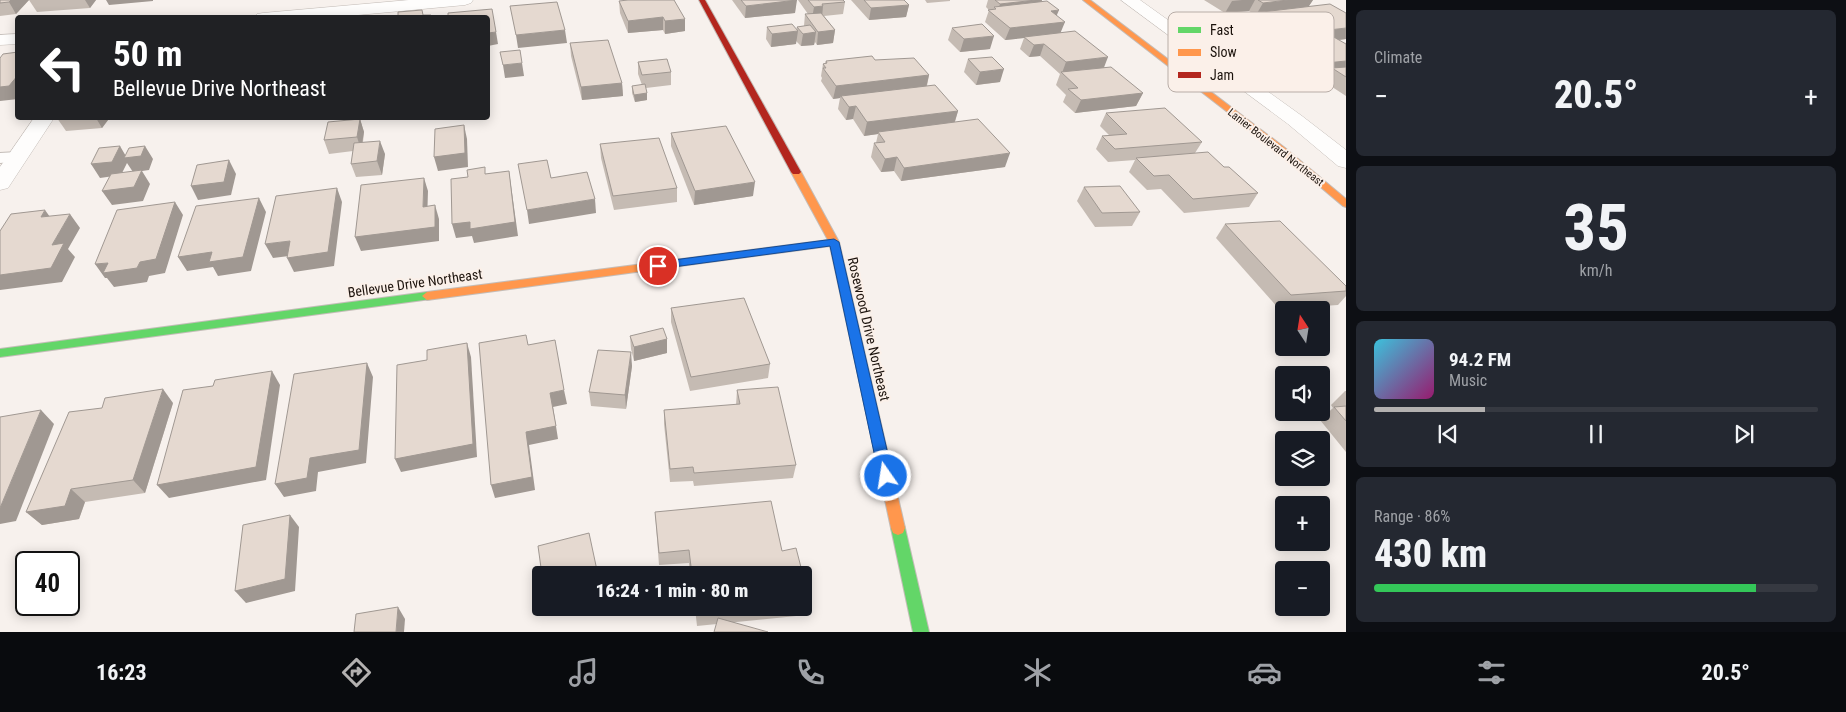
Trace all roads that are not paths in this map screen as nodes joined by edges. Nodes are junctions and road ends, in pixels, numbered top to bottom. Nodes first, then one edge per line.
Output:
1 (465, 0) edge
2 (702, 0) edge
3 (1086, 0) edge
4 (1129, 0) edge
5 (298, 15) edge
6 (1168, 28) edge
7 (15, 39) edge
8 (0, 40) edge
9 (1168, 63) edge
10 (1206, 92) edge
11 (1256, 92) edge
12 (42, 120) edge
13 (9, 158) edge
14 (1346, 160) edge
15 (0, 183) edge
16 (1346, 204) edge
17 (834, 242) junction
18 (0, 353) edge
19 (921, 632) edge

1 - 5 street
2 - 17 street, Rosewood Drive Northeast
3 - 9 street, Lanier Boulevard Northeast
4 - 6 street
7 - 8 street
10 - 16 street, Lanier Boulevard Northeast
11 - 14 street
12 - 13 street
13 - 15 street
17 - 18 street, Bellevue Drive Northeast
17 - 19 street, Rosewood Drive Northeast

